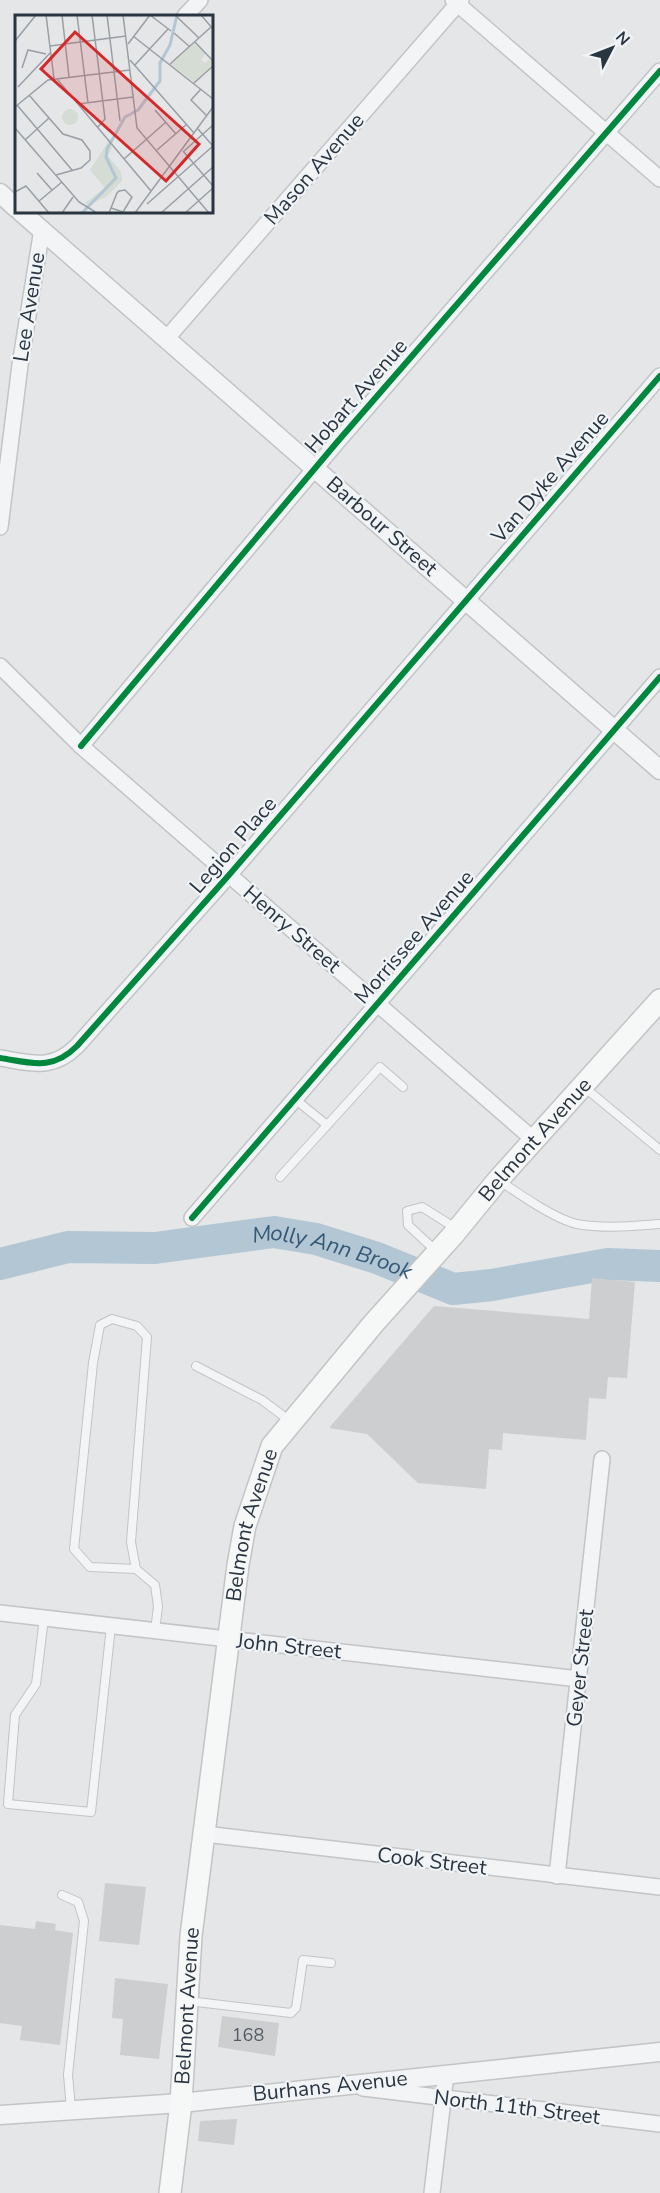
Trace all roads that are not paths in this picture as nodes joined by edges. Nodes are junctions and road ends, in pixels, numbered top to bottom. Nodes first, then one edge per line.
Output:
1 (200, 0) edge
2 (458, 1) edge
3 (186, 15) edge
4 (660, 71) edge
5 (607, 133) junction
6 (660, 179) edge
7 (0, 193) edge
8 (15, 207) edge
9 (22, 213) edge
10 (42, 229) junction
11 (167, 338) junction
12 (660, 376) edge
13 (316, 468) junction
14 (0, 527) edge
15 (465, 599) junction
16 (0, 666) edge
17 (660, 676) edge
18 (614, 730) junction
19 (81, 746) junction
20 (660, 770) edge
21 (229, 875) junction
22 (660, 1000) edge
23 (377, 1004) junction
24 (0, 1058) edge
25 (582, 1086) junction
26 (403, 1088) dead end
27 (296, 1100) junction
28 (327, 1125) junction
29 (534, 1140) junction
30 (660, 1150) edge
31 (280, 1177) dead end
32 (498, 1180) junction
33 (192, 1218) dead end
34 (660, 1224) edge
35 (456, 1232) junction
36 (438, 1252) junction
37 (196, 1366) dead end
38 (291, 1422) junction
39 (602, 1459) dead end
40 (136, 1569) junction
41 (0, 1613) edge
42 (44, 1618) junction
43 (111, 1626) junction
44 (155, 1631) junction
45 (230, 1639) junction
46 (579, 1679) junction
47 (205, 1834) junction
48 (557, 1876) junction
49 (660, 1887) edge
50 (62, 1895) dead end
51 (331, 1963) dead end
52 (188, 2001) junction
53 (660, 2052) edge
54 (446, 2074) junction
55 (339, 2085) junction
56 (443, 2098) junction
57 (181, 2103) junction
58 (71, 2110) junction
59 (0, 2115) edge
60 (660, 2124) edge
61 (170, 2193) edge
62 (432, 2193) edge

1 - 3 street
2 - 5 street
2 - 11 street, Mason Avenue
4 - 5 street, Hobart Avenue
5 - 6 street
5 - 13 street, Hobart Avenue
7 - 8 street
9 - 10 street, Barbour Street
10 - 11 street, Barbour Street
10 - 14 street, Lee Avenue
11 - 13 street, Barbour Street
12 - 15 street, Van Dyke Avenue
13 - 15 street, Barbour Street
13 - 19 street, Hobart Avenue
15 - 18 street, Barbour Street
15 - 21 street, Legion Place
16 - 19 street, Henry Street
17 - 18 street, Morrissee Avenue
18 - 20 street, Barbour Street
18 - 23 street, Morrissee Avenue
19 - 21 street, Henry Street
21 - 23 street, Henry Street
21 - 24 street, Legion Place
22 - 25 main road, Belmont Avenue
23 - 27 street, Morrissee Avenue
23 - 29 street, Henry Street
25 - 29 main road, Belmont Avenue
25 - 30 lane
26 - 28 lane
27 - 28 lane
27 - 33 street, Morrissee Avenue
28 - 31 lane
29 - 32 main road, Belmont Avenue
32 - 34 lane
32 - 35 main road, Belmont Avenue
35 - 36 main road, Belmont Avenue
35 - 36 lane
36 - 38 main road, Belmont Avenue
37 - 38 lane
38 - 45 main road, Belmont Avenue
39 - 46 street, Geyer Street
40 - 40 lane
40 - 44 lane
41 - 42 street, John Street
42 - 43 street, John Street
42 - 43 lane
43 - 44 street, John Street
44 - 45 street, John Street
45 - 46 street, John Street
45 - 47 main road, Belmont Avenue
46 - 48 street, Geyer Street
47 - 48 street, Cook Street
47 - 52 main road, Belmont Avenue
48 - 49 street, Cook Street
50 - 58 lane
51 - 52 lane
52 - 57 main road, Belmont Avenue
53 - 54 street, Burhans Avenue
54 - 55 street, Burhans Avenue
54 - 56 street
55 - 56 street, North 11th Street
55 - 57 street, Burhans Avenue
56 - 60 street, North 11th Street
56 - 62 street
57 - 58 street, Burhans Avenue
57 - 61 main road, Belmont Avenue
58 - 59 street, Burhans Avenue

